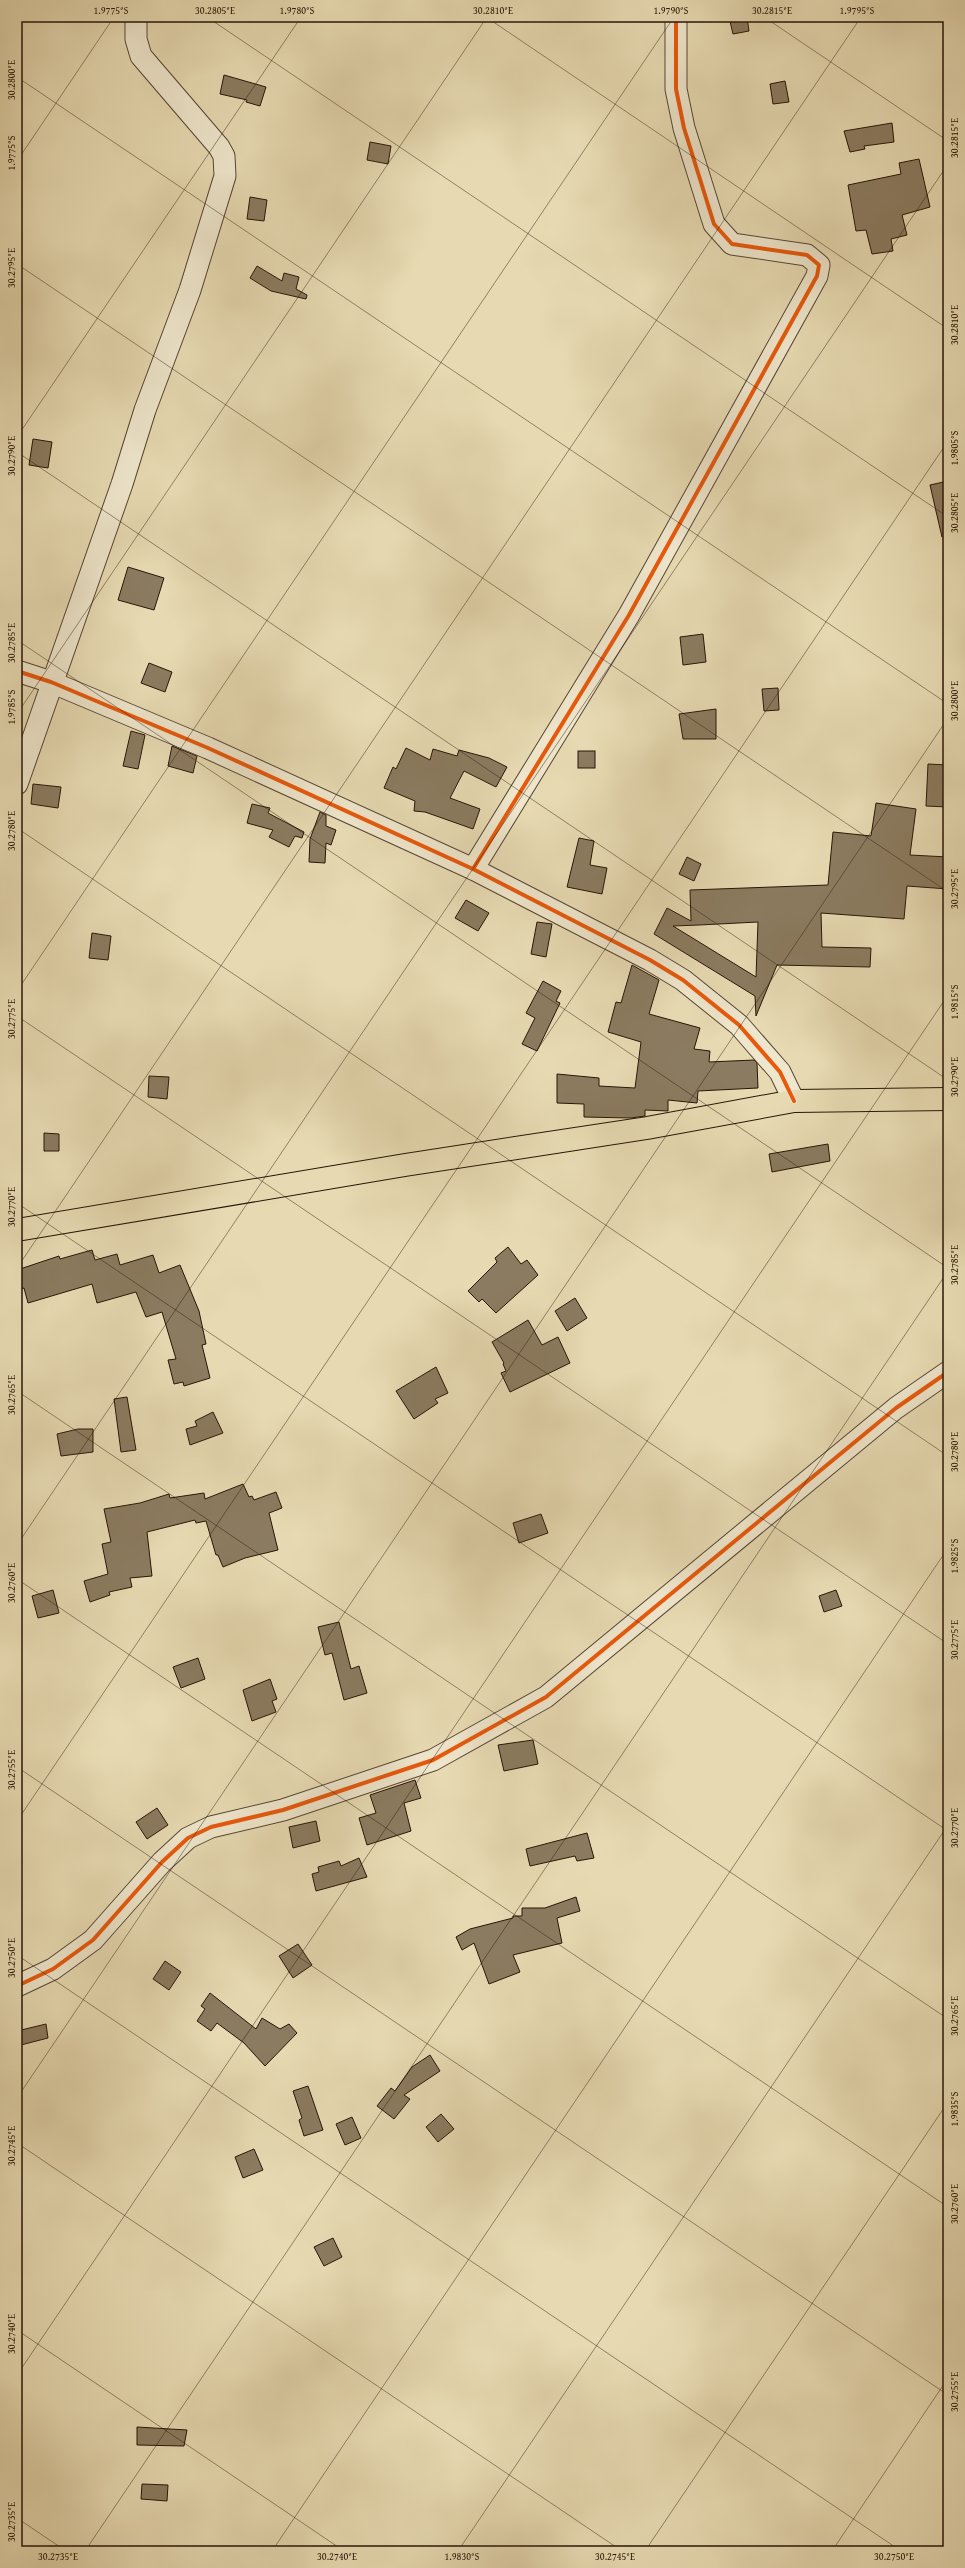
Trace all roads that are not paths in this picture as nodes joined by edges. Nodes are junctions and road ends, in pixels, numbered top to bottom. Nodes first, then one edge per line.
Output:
1 (136, 17) edge
2 (676, 17) edge
3 (17, 671) edge
4 (51, 682) junction
5 (17, 784) edge
6 (474, 869) junction
7 (948, 1099) edge
8 (794, 1101) junction
9 (17, 1230) edge
10 (948, 1372) edge
11 (17, 1986) edge

1 - 4 street
2 - 6 street
3 - 4 street
4 - 5 street
4 - 6 street
6 - 8 street
7 - 8 main road
8 - 9 main road
10 - 11 street

